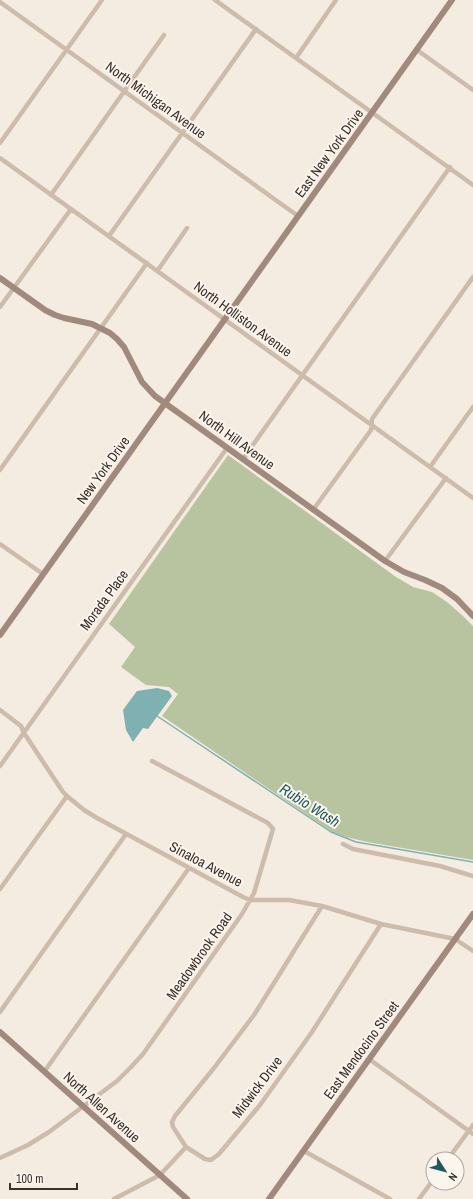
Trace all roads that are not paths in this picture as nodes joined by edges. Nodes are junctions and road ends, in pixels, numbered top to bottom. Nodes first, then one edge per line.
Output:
1 (102, 0) edge
2 (336, 0) edge
3 (452, 0) edge
4 (218, 1) edge
5 (0, 2) edge
6 (256, 29) junction
7 (164, 35) dead end
8 (67, 50) junction
9 (417, 50) junction
10 (296, 58) junction
11 (473, 90) edge
12 (124, 92) junction
13 (372, 113) junction
14 (183, 133) junction
15 (0, 143) edge
16 (0, 158) edge
17 (450, 167) junction
18 (473, 185) edge
19 (51, 195) junction
20 (71, 209) junction
21 (298, 216) junction
22 (188, 228) dead end
23 (109, 236) junction
24 (147, 263) junction
25 (158, 270) junction
26 (473, 277) edge
27 (0, 278) edge
28 (14, 288) junction
29 (0, 307) edge
30 (225, 319) junction
31 (101, 328) junction
32 (302, 375) junction
33 (165, 403) junction
34 (473, 407) edge
35 (371, 424) junction
36 (227, 448) junction
37 (243, 458) junction
38 (430, 467) junction
39 (0, 470) edge
40 (446, 478) junction
41 (473, 498) edge
42 (313, 510) junction
43 (0, 544) edge
44 (385, 561) junction
45 (43, 574) junction
46 (473, 616) edge
47 (0, 635) edge
48 (0, 710) edge
49 (24, 733) junction
50 (152, 761) dead end
51 (0, 766) edge
52 (67, 796) junction
53 (126, 834) junction
54 (343, 844) dead end
55 (189, 868) junction
56 (473, 876) edge
57 (0, 889) edge
58 (250, 900) junction
59 (322, 906) junction
60 (473, 914) edge
61 (381, 924) junction
62 (455, 939) junction
63 (473, 951) edge
64 (0, 1012) edge
65 (0, 1032) edge
66 (369, 1059) junction
67 (44, 1072) junction
68 (83, 1106) junction
69 (473, 1125) edge
70 (471, 1132) edge
71 (186, 1147) junction
72 (304, 1151) junction
73 (455, 1151) edge
74 (0, 1158) edge
75 (160, 1175) junction
76 (425, 1191) edge
77 (114, 1199) edge
78 (187, 1199) edge
79 (269, 1199) edge
80 (390, 1199) edge
81 (419, 1199) edge

1 - 8 street
2 - 10 street
3 - 9 street, East New York Drive
4 - 6 street
5 - 8 street, North Michigan Avenue
6 - 10 street
6 - 14 street
7 - 12 street
8 - 12 street, North Michigan Avenue
8 - 15 street
9 - 11 street
9 - 13 street, East New York Drive
10 - 13 street
12 - 14 street, North Michigan Avenue
12 - 19 street
13 - 17 street
13 - 21 street, East New York Drive
14 - 21 street, North Michigan Avenue
14 - 23 street
16 - 19 street, North Holliston Avenue
17 - 18 street
17 - 32 street
19 - 20 street, North Holliston Avenue
20 - 23 street, North Holliston Avenue
20 - 28 street
21 - 30 street, East New York Drive
22 - 25 street
23 - 24 street, North Holliston Avenue
24 - 25 street, North Holliston Avenue
24 - 31 street
25 - 30 street, North Holliston Avenue
26 - 35 street
27 - 28 street, North Hill Avenue
28 - 29 street
28 - 31 street, North Hill Avenue
30 - 32 street, North Holliston Avenue
30 - 33 street, New York Drive
31 - 33 street, North Hill Avenue
31 - 39 street
32 - 35 street, North Holliston Avenue
32 - 37 street
33 - 36 street, North Hill Avenue
33 - 45 street, New York Drive
34 - 38 street
35 - 38 street, North Holliston Avenue
35 - 42 street
36 - 37 street, North Hill Avenue
36 - 49 street, Morada Place
37 - 42 street, North Hill Avenue
38 - 40 street, North Holliston Avenue
40 - 41 street, North Holliston Avenue
40 - 44 street
42 - 44 street, North Hill Avenue
43 - 45 street
44 - 46 street, North Hill Avenue
45 - 47 street, New York Drive
48 - 49 street, Sinaloa Avenue
49 - 51 street, Morada Place
49 - 52 street, Sinaloa Avenue
50 - 58 street, Meadowbrook Road
52 - 53 street, Sinaloa Avenue
52 - 57 street
53 - 55 street, Sinaloa Avenue
53 - 64 street
54 - 56 street
55 - 58 street, Sinaloa Avenue
55 - 67 street
58 - 59 street, Sinaloa Avenue
58 - 68 street, Meadowbrook Road
59 - 61 street, Sinaloa Avenue
59 - 71 street
60 - 62 street, East Mendocino Street
61 - 62 street, Sinaloa Avenue
61 - 71 street, Midwick Drive
62 - 63 street
62 - 66 street, East Mendocino Street
65 - 67 street, North Allen Avenue
66 - 70 street
66 - 72 street, East Mendocino Street
67 - 68 street, North Allen Avenue
68 - 74 street, Meadowbrook Road
68 - 75 street, North Allen Avenue
69 - 70 street
70 - 73 street
71 - 75 street
72 - 79 street, East Mendocino Street
72 - 80 street
75 - 77 street
75 - 78 street, North Allen Avenue
76 - 81 street

